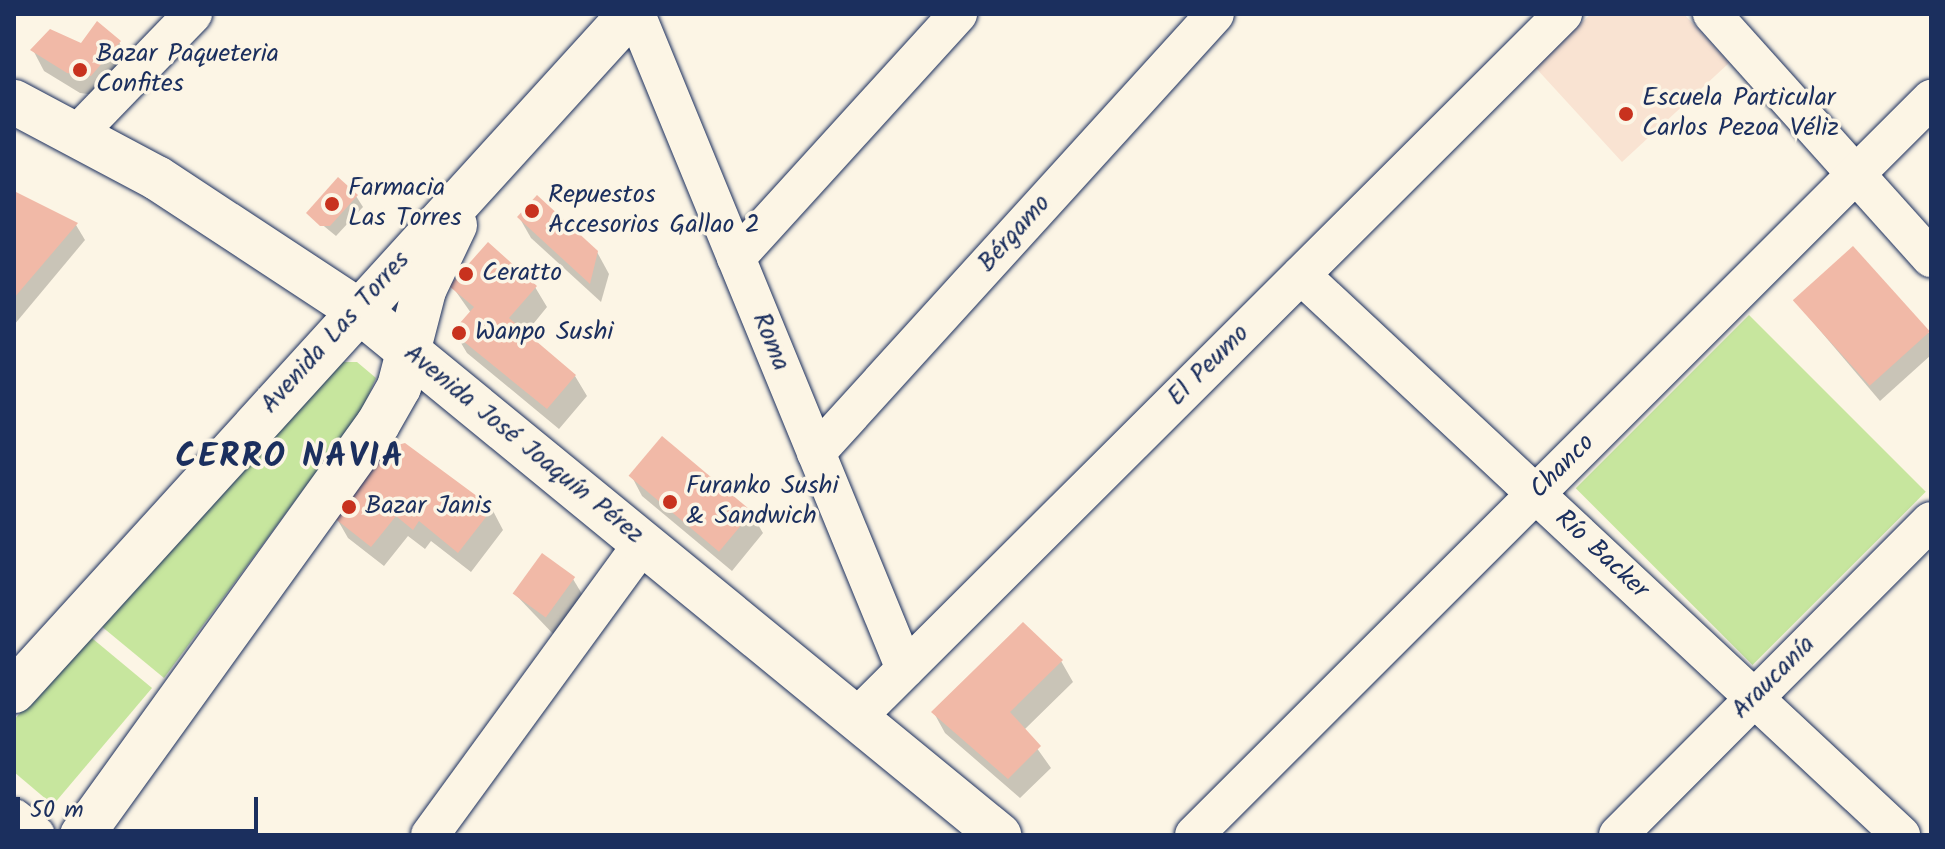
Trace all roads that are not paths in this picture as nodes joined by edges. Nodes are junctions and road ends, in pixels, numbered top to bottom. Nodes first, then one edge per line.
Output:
1 (193, 14) edge
2 (630, 14) edge
3 (636, 14) edge
4 (958, 14) edge
5 (1215, 14) edge
6 (1563, 14) edge
7 (1712, 14) edge
8 (1931, 99) edge
9 (14, 102) edge
10 (77, 134) junction
11 (487, 168) junction
12 (1856, 174) junction
13 (736, 258) junction
14 (1931, 258) edge
15 (1301, 275) junction
16 (358, 310) junction
17 (408, 351) junction
18 (816, 453) junction
19 (1535, 494) junction
20 (1931, 521) edge
21 (643, 543) junction
22 (905, 669) junction
23 (14, 691) edge
24 (1754, 698) junction
25 (856, 718) junction
26 (14, 818) edge
27 (36, 835) edge
28 (82, 835) edge
29 (430, 835) edge
30 (999, 835) edge
31 (1194, 835) edge
32 (1618, 835) edge
33 (1901, 835) edge

1 - 10 street
2 - 11 main road, Avenida Las Torres
3 - 13 street, Roma
4 - 13 street
5 - 18 street, Bérgamo
6 - 15 street, El Peumo
7 - 12 street
8 - 12 street, Chanco
9 - 10 main road, Avenida José Joaquín Pérez
10 - 16 main road, Avenida José Joaquín Pérez
11 - 16 main road, Avenida Las Torres
11 - 17 main road
12 - 14 street
12 - 19 street, Chanco
13 - 18 street, Roma
15 - 19 street, Río Backer
15 - 22 street, El Peumo
16 - 17 main road, Avenida José Joaquín Pérez
16 - 23 main road, Avenida Las Torres
17 - 21 main road, Avenida José Joaquín Pérez
17 - 28 main road
18 - 22 street, Roma
19 - 24 street, Río Backer
19 - 31 street, Chanco
20 - 24 street, Araucanía
21 - 25 main road, Avenida José Joaquín Pérez
21 - 29 street
22 - 25 street, El Peumo
24 - 32 street, Araucanía
24 - 33 street, Río Backer
25 - 30 main road, Avenida José Joaquín Pérez
26 - 27 street

